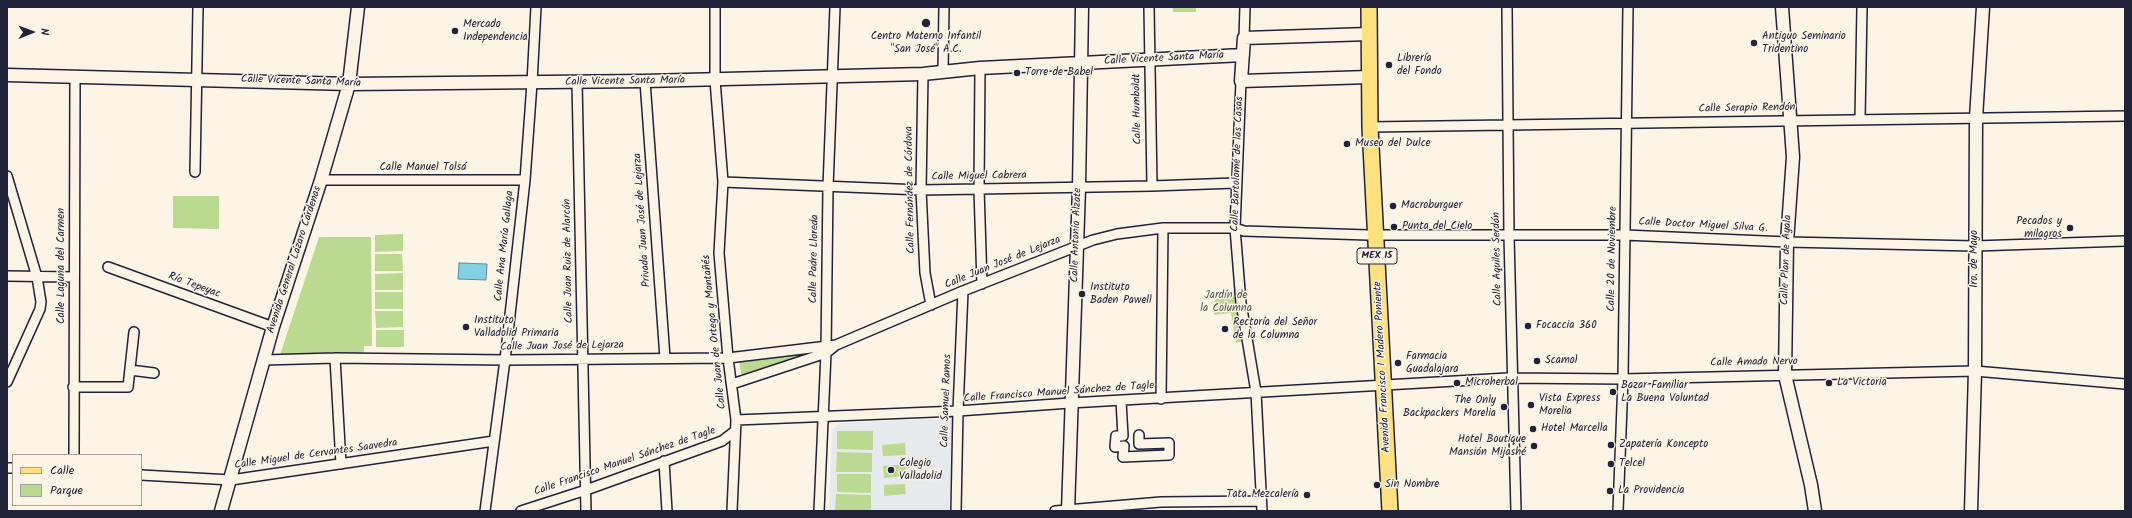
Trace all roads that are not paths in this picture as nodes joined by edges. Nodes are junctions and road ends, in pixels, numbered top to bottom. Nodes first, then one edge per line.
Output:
1 (198, 7) edge
2 (358, 7) edge
3 (536, 7) edge
4 (715, 7) edge
5 (835, 7) edge
6 (944, 7) edge
7 (1082, 7) edge
8 (1150, 7) edge
9 (1245, 7) edge
10 (1369, 7) edge
11 (1507, 7) edge
12 (1628, 7) edge
13 (1782, 7) edge
14 (1862, 7) edge
15 (1983, 7) edge
16 (1369, 34) junction
17 (1244, 38) junction
18 (1243, 55) junction
19 (1149, 59) junction
20 (1082, 63) junction
21 (980, 68) junction
22 (943, 71) junction
23 (7, 74) edge
24 (923, 74) junction
25 (75, 76) junction
26 (832, 76) junction
27 (1369, 77) junction
28 (196, 79) junction
29 (715, 80) junction
30 (644, 81) junction
31 (1241, 81) junction
32 (577, 82) junction
33 (532, 83) junction
34 (349, 84) junction
35 (2125, 116) edge
36 (1976, 118) junction
37 (1860, 119) junction
38 (1790, 121) junction
39 (1628, 122) junction
40 (1508, 124) junction
41 (1370, 127) junction
42 (195, 172) dead end
43 (7, 176) edge
44 (321, 180) junction
45 (525, 180) junction
46 (723, 182) junction
47 (1235, 183) junction
48 (1152, 186) junction
49 (828, 187) junction
50 (1080, 188) junction
51 (980, 189) junction
52 (921, 190) junction
53 (1163, 228) junction
54 (1235, 228) junction
55 (1376, 235) junction
56 (1625, 235) junction
57 (1509, 236) junction
58 (2125, 241) edge
59 (1787, 242) junction
60 (1077, 246) junction
61 (1975, 246) junction
62 (108, 267) dead end
63 (7, 276) edge
64 (38, 276) junction
65 (74, 277) junction
66 (982, 284) junction
67 (963, 291) junction
68 (931, 305) junction
69 (272, 327) junction
70 (134, 332) dead end
71 (826, 349) junction
72 (335, 358) junction
73 (665, 358) junction
74 (728, 358) junction
75 (583, 359) junction
76 (264, 360) junction
77 (505, 360) junction
78 (130, 370) junction
79 (1975, 371) junction
80 (154, 373) dead end
81 (1785, 375) junction
82 (1514, 378) junction
83 (1623, 379) junction
84 (7, 382) edge
85 (732, 384) junction
86 (2125, 384) edge
87 (1384, 385) junction
88 (73, 387) junction
89 (1256, 392) junction
90 (1161, 399) junction
91 (1121, 401) junction
92 (1070, 403) junction
93 (958, 411) junction
94 (822, 417) junction
95 (736, 420) junction
96 (735, 432) junction
97 (1139, 435) dead end
98 (494, 441) junction
99 (74, 454) edge
100 (664, 461) junction
101 (341, 464) junction
102 (142, 475) edge
103 (231, 480) junction
104 (586, 490) junction
105 (1261, 501) junction
106 (1068, 510) edge
107 (222, 511) edge
108 (485, 511) edge
109 (521, 511) edge
110 (586, 511) edge
111 (667, 511) edge
112 (732, 511) edge
113 (818, 511) edge
114 (956, 511) edge
115 (1055, 511) edge
116 (1262, 511) edge
117 (1390, 511) edge
118 (1516, 511) edge
119 (1618, 511) edge
120 (1815, 511) edge
121 (1971, 511) edge

1 - 28 street
2 - 34 street, Avenida General Lázaro Cárdenas
3 - 33 street, Calle Ana María Gallaga
4 - 29 street, Calle Juan de Ortega y Montañés
5 - 26 street, Calle Padre Lloreda
6 - 22 street
7 - 20 street, Calle Antonio Alzate
8 - 19 street, Calle Humboldt
9 - 17 street, Calle Bartolomé de las Casas
10 - 16 main road, Avenida Francisco I Madero Poniente / MEX 15
11 - 40 street, Calle Aquiles Serdán
12 - 39 street, Calle 20 de Noviembre
13 - 38 street, Calle Plan de Ayala
14 - 37 street
15 - 36 street, 1ro. de Mayo
16 - 17 street
16 - 27 main road, Avenida Francisco I Madero Poniente / MEX 15
17 - 18 street, Calle Bartolomé de las Casas
18 - 19 street, Calle Vicente Santa María
18 - 31 street, Calle Bartolomé de las Casas
19 - 20 street, Calle Vicente Santa María
19 - 48 street, Calle Humboldt
20 - 21 street, Calle Vicente Santa María
20 - 50 street, Calle Antonio Alzate
21 - 22 street, Calle Vicente Santa María
21 - 51 street
22 - 24 street, Calle Vicente Santa María
23 - 25 street, Calle Vicente Santa María
24 - 26 street, Calle Vicente Santa María
24 - 52 street, Calle Fernández de Córdova
25 - 28 street, Calle Vicente Santa María
25 - 65 street, Calle Laguna del Carmen
26 - 29 street, Calle Vicente Santa María
26 - 49 street, Calle Padre Lloreda
27 - 31 street
27 - 41 main road, Avenida Francisco I Madero Poniente / MEX 15
28 - 34 street, Calle Vicente Santa María
28 - 42 street
29 - 30 street, Calle Vicente Santa María
29 - 46 street, Calle Juan de Ortega y Montañés
30 - 32 street, Calle Vicente Santa María
30 - 73 street, Privada Juan José de Lejarza
31 - 47 street, Calle Bartolomé de las Casas
32 - 33 street, Calle Vicente Santa María
32 - 75 street, Calle Juan Ruiz de Alarcón
33 - 34 street, Calle Vicente Santa María
33 - 45 street, Calle Ana María Gallaga
34 - 44 street, Avenida General Lázaro Cárdenas
35 - 36 street, Calle Serapio Rendón
36 - 37 street, Calle Serapio Rendón
36 - 61 street, 1ro. de Mayo
37 - 38 street, Calle Serapio Rendón
38 - 39 street, Calle Serapio Rendón
38 - 59 street, Calle Plan de Ayala
39 - 40 street, Calle Serapio Rendón
39 - 56 street, Calle 20 de Noviembre
40 - 41 street, Calle Serapio Rendón
40 - 57 street, Calle Aquiles Serdán
41 - 55 main road, Avenida Francisco I Madero Poniente / MEX 15
43 - 64 street
44 - 45 street, Calle Manuel Tolsá
44 - 69 street, Avenida General Lázaro Cárdenas
45 - 77 street, Calle Ana María Gallaga
46 - 49 street, Calle Miguel Cabrera
46 - 74 street, Calle Juan de Ortega y Montañés
47 - 48 street, Calle Miguel Cabrera
47 - 54 street, Calle Bartolomé de las Casas
48 - 50 street, Calle Miguel Cabrera
49 - 52 street, Calle Miguel Cabrera
49 - 71 street, Calle Padre Lloreda
50 - 51 street, Calle Miguel Cabrera
50 - 60 street, Calle Antonio Alzate
51 - 52 street, Calle Miguel Cabrera
51 - 66 street
52 - 68 street, Calle Fernández de Córdova
53 - 54 street, Calle Juan José de Lejarza
53 - 60 street, Calle Juan José de Lejarza
53 - 90 street
54 - 55 street, Calle Juan José de Lejarza
54 - 89 street, Calle Bartolomé de las Casas
55 - 57 street, Calle Doctor Miguel Silva G.
55 - 87 main road, Avenida Francisco I Madero Poniente / MEX 15
56 - 57 street, Calle Doctor Miguel Silva G.
56 - 59 street, Calle Doctor Miguel Silva G.
56 - 83 street, Calle 20 de Noviembre
57 - 82 street, Calle Aquiles Serdán
58 - 61 street, Calle Doctor Miguel Silva G.
59 - 61 street, Calle Doctor Miguel Silva G.
59 - 81 street, Calle Plan de Ayala
60 - 66 street, Calle Juan José de Lejarza
60 - 92 street, Calle Antonio Alzate
61 - 79 street, 1ro. de Mayo
62 - 69 street, Río Tepeyac
63 - 64 street
64 - 65 street
64 - 84 street
65 - 88 street, Calle Laguna del Carmen
66 - 67 street, Calle Juan José de Lejarza
67 - 68 street, Calle Juan José de Lejarza
67 - 93 street, Calle Samuel Ramos
68 - 71 street, Calle Juan José de Lejarza
69 - 76 street, Avenida General Lázaro Cárdenas
70 - 78 street
71 - 74 street, Calle Juan José de Lejarza
71 - 85 street, Calle Juan José de Lejarza
71 - 94 street, Calle Padre Lloreda
72 - 76 street, Calle Juan José de Lejarza
72 - 77 street, Calle Juan José de Lejarza
72 - 101 street
73 - 74 street, Calle Juan José de Lejarza
73 - 75 street, Calle Juan José de Lejarza
74 - 85 street, Calle Juan de Ortega y Montañés
75 - 77 street, Calle Juan José de Lejarza
75 - 104 street, Calle Juan Ruiz de Alarcón
76 - 103 street, Avenida General Lázaro Cárdenas
77 - 98 street, Calle Ana María Gallaga
78 - 80 street
78 - 88 street
79 - 81 street, Calle Amado Nervo
79 - 86 street, Calle Amado Nervo
79 - 121 street, 1ro. de Mayo
81 - 83 street, Calle Amado Nervo
81 - 120 street, Calle Plan de Ayala
82 - 83 street, Calle Amado Nervo
82 - 87 street, Calle Amado Nervo
82 - 118 street, Calle Aquiles Serdán
83 - 119 street, Calle 20 de Noviembre
85 - 95 street, Calle Juan de Ortega y Montañés
87 - 89 street, Calle Francisco Manuel Sánchez de Tagle
87 - 117 main road, Avenida Francisco I Madero Poniente / MEX 15
88 - 99 street, Calle Laguna del Carmen
89 - 90 street, Calle Francisco Manuel Sánchez de Tagle
89 - 105 street, Calle Bartolomé de las Casas
90 - 91 street, Calle Francisco Manuel Sánchez de Tagle
91 - 92 street, Calle Francisco Manuel Sánchez de Tagle
91 - 97 street
92 - 93 street, Calle Francisco Manuel Sánchez de Tagle
92 - 106 street, Calle Antonio Alzate
93 - 94 street, Calle Francisco Manuel Sánchez de Tagle
93 - 114 street, Calle Samuel Ramos
94 - 95 street, Calle Francisco Manuel Sánchez de Tagle
94 - 113 street, Calle Padre Lloreda
95 - 96 street, Calle Juan de Ortega y Montañés
96 - 100 street, Calle Francisco Manuel Sánchez de Tagle
96 - 112 street, Calle Juan de Ortega y Montañés
98 - 101 street, Calle Miguel de Cervantes Saavedra
98 - 108 street, Calle Ana María Gallaga
100 - 104 street, Calle Francisco Manuel Sánchez de Tagle
100 - 111 street
101 - 103 street, Calle Miguel de Cervantes Saavedra
102 - 103 street, Calle Miguel de Cervantes Saavedra
103 - 107 street, Avenida General Lázaro Cárdenas
104 - 109 street, Calle Francisco Manuel Sánchez de Tagle
104 - 110 street, Calle Juan Ruiz de Alarcón
105 - 106 street
105 - 116 street, Calle Bartolomé de las Casas
106 - 115 street

